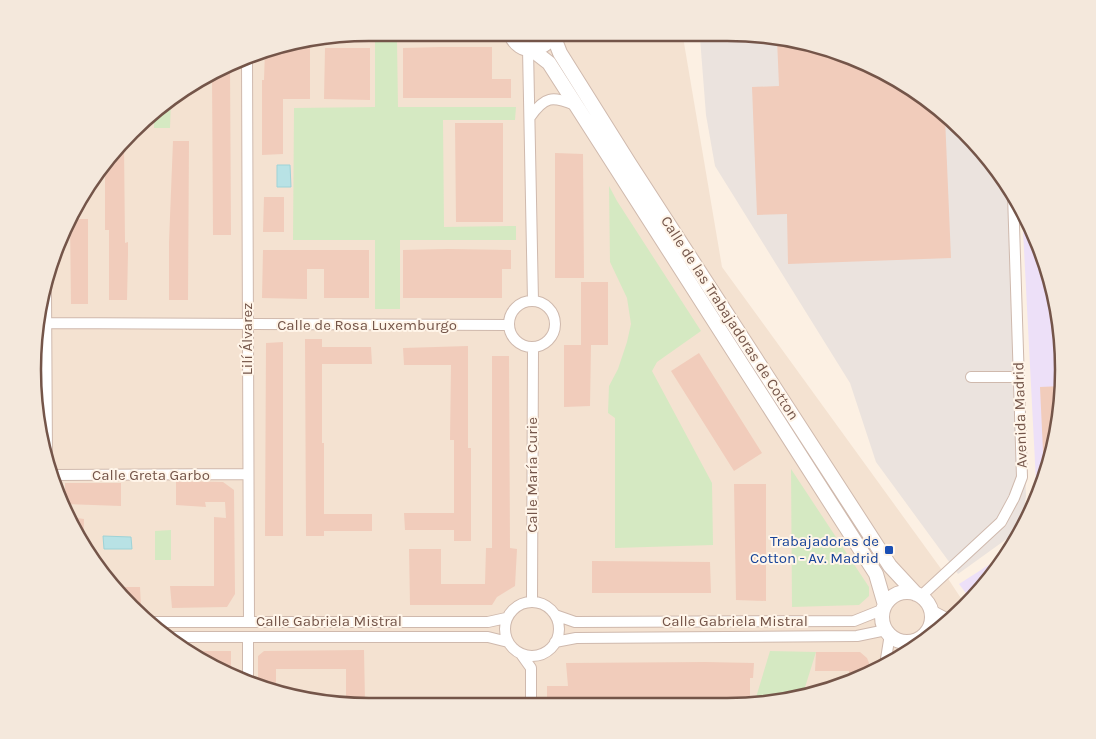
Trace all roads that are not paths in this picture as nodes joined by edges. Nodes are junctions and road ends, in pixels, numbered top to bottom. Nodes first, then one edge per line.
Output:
1 (514, 41) edge
2 (549, 41) edge
3 (555, 41) edge
4 (530, 49) junction
5 (247, 65) edge
6 (575, 105) junction
7 (530, 117) junction
8 (1013, 210) edge
9 (533, 302) junction
10 (46, 316) edge
11 (46, 323) junction
12 (247, 324) junction
13 (509, 325) junction
14 (533, 348) junction
15 (971, 377) dead end
16 (1018, 377) junction
17 (47, 427) edge
18 (247, 474) junction
19 (59, 475) edge
20 (918, 595) junction
21 (532, 602) junction
22 (884, 607) junction
23 (931, 610) junction
24 (555, 615) junction
25 (943, 616) edge
26 (506, 618) junction
27 (248, 621) junction
28 (160, 622) edge
29 (929, 627) edge
30 (888, 632) junction
31 (180, 637) edge
32 (248, 638) junction
33 (915, 638) edge
34 (508, 642) junction
35 (555, 642) junction
36 (521, 654) junction
37 (540, 654) junction
38 (886, 657) edge
39 (531, 668) junction
40 (248, 674) edge
41 (531, 698) edge

1 - 4 street, Calle de las Trabajadoras de Cotton
2 - 4 street
3 - 20 street, Calle de las Trabajadoras de Cotton
4 - 6 street, Calle de las Trabajadoras de Cotton
4 - 7 street
5 - 12 street, Lilí Álvarez
6 - 7 street
6 - 22 street, Calle de las Trabajadoras de Cotton
7 - 9 street
8 - 16 street, Avenida Madrid
9 - 13 street
9 - 14 street
10 - 11 street
11 - 12 street, Calle de Rosa Luxemburgo
11 - 17 street
12 - 13 street, Calle de Rosa Luxemburgo
12 - 18 street, Lilí Álvarez
13 - 14 street
14 - 21 street, Calle María Curie
15 - 16 street
16 - 20 street, Avenida Madrid
18 - 19 street, Calle Greta Garbo
18 - 27 street, Lilí Álvarez
20 - 22 street
20 - 23 street
21 - 24 street
21 - 26 street
22 - 24 street, Calle Gabriela Mistral
22 - 30 street
23 - 25 street
23 - 29 street
24 - 35 street
26 - 27 street, Calle Gabriela Mistral
26 - 34 street
27 - 28 street, Calle Gabriela Mistral
30 - 33 street
30 - 35 street, Calle Gabriela Mistral
30 - 38 street
31 - 32 street, Calle Gabriela Mistral
32 - 34 street, Calle Gabriela Mistral
32 - 40 street
34 - 36 street
35 - 37 street
36 - 37 street
36 - 39 street
37 - 39 street
39 - 41 street

